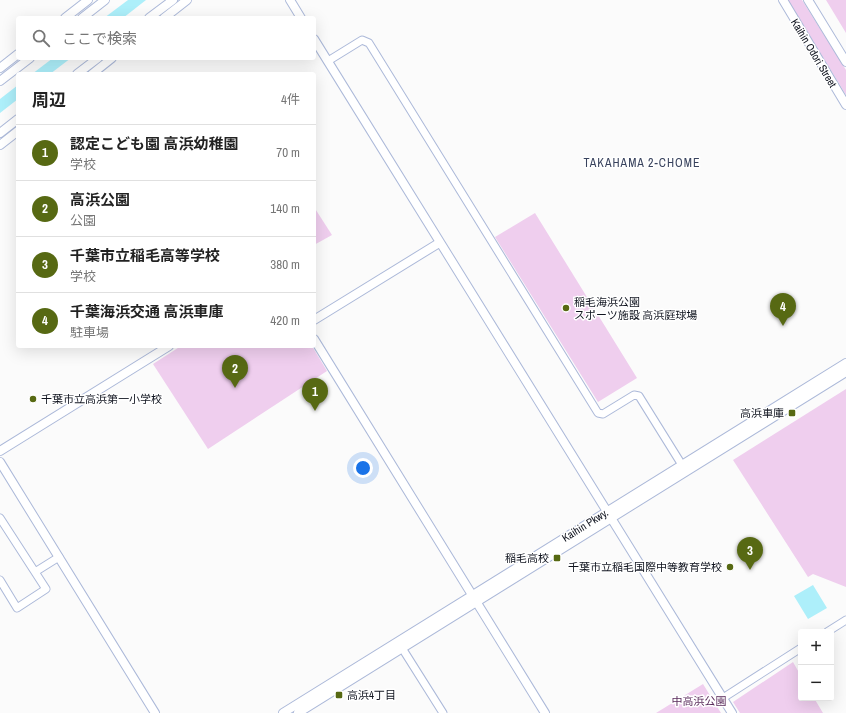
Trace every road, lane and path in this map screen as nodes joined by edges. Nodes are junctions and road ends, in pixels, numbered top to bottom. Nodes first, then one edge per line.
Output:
1 (88, 0) edge
2 (105, 0) edge
3 (173, 0) edge
4 (187, 0) edge
5 (290, 0) edge
6 (783, 0) edge
7 (808, 0) edge
8 (80, 3) edge
9 (67, 16) edge
10 (84, 16) edge
11 (152, 16) edge
12 (167, 16) edge
13 (300, 16) edge
14 (316, 42) edge
15 (16, 56) edge
16 (27, 60) edge
17 (95, 60) edge
18 (110, 60) edge
19 (328, 62) junction
20 (846, 62) edge
21 (0, 68) edge
22 (80, 72) edge
23 (94, 72) edge
24 (0, 81) edge
25 (846, 105) edge
26 (16, 121) edge
27 (0, 133) edge
28 (16, 133) edge
29 (0, 145) edge
30 (439, 243) junction
31 (316, 319) edge
32 (316, 342) edge
33 (166, 348) edge
34 (846, 363) edge
35 (846, 372) edge
36 (0, 451) edge
37 (0, 462) edge
38 (682, 465) junction
39 (609, 515) junction
40 (0, 518) edge
41 (59, 557) junction
42 (35, 572) junction
43 (0, 580) edge
44 (474, 598) junction
45 (846, 620) edge
46 (832, 629) edge
47 (402, 648) junction
48 (798, 650) edge
49 (723, 698) junction
50 (155, 713) edge
51 (283, 713) edge
52 (298, 713) edge
53 (443, 713) edge
54 (545, 713) edge
55 (732, 713) edge

1 - 8 street
2 - 10 street
3 - 11 street
4 - 12 street
5 - 13 street
6 - 25 street, Kaihin Odori Street
7 - 20 street, Kaihin Odori Street
8 - 9 street
8 - 10 street
14 - 19 street
15 - 21 street
16 - 24 street
17 - 22 street
18 - 23 street
19 - 30 street
19 - 38 street
26 - 27 street
28 - 29 street
30 - 31 street
30 - 39 street
32 - 44 street
33 - 36 street
34 - 38 street, Kaihin Pkwy.
35 - 39 street, Kaihin Pkwy.
37 - 41 street
38 - 39 street, Kaihin Pkwy.
39 - 44 street, Kaihin Pkwy.
39 - 49 street
40 - 42 street
41 - 42 street
41 - 50 street
42 - 43 street
44 - 47 street, Kaihin Pkwy.
44 - 51 street, Kaihin Pkwy.
44 - 54 street
45 - 46 street
47 - 52 street, Kaihin Pkwy.
47 - 53 street
48 - 49 street
49 - 55 street

